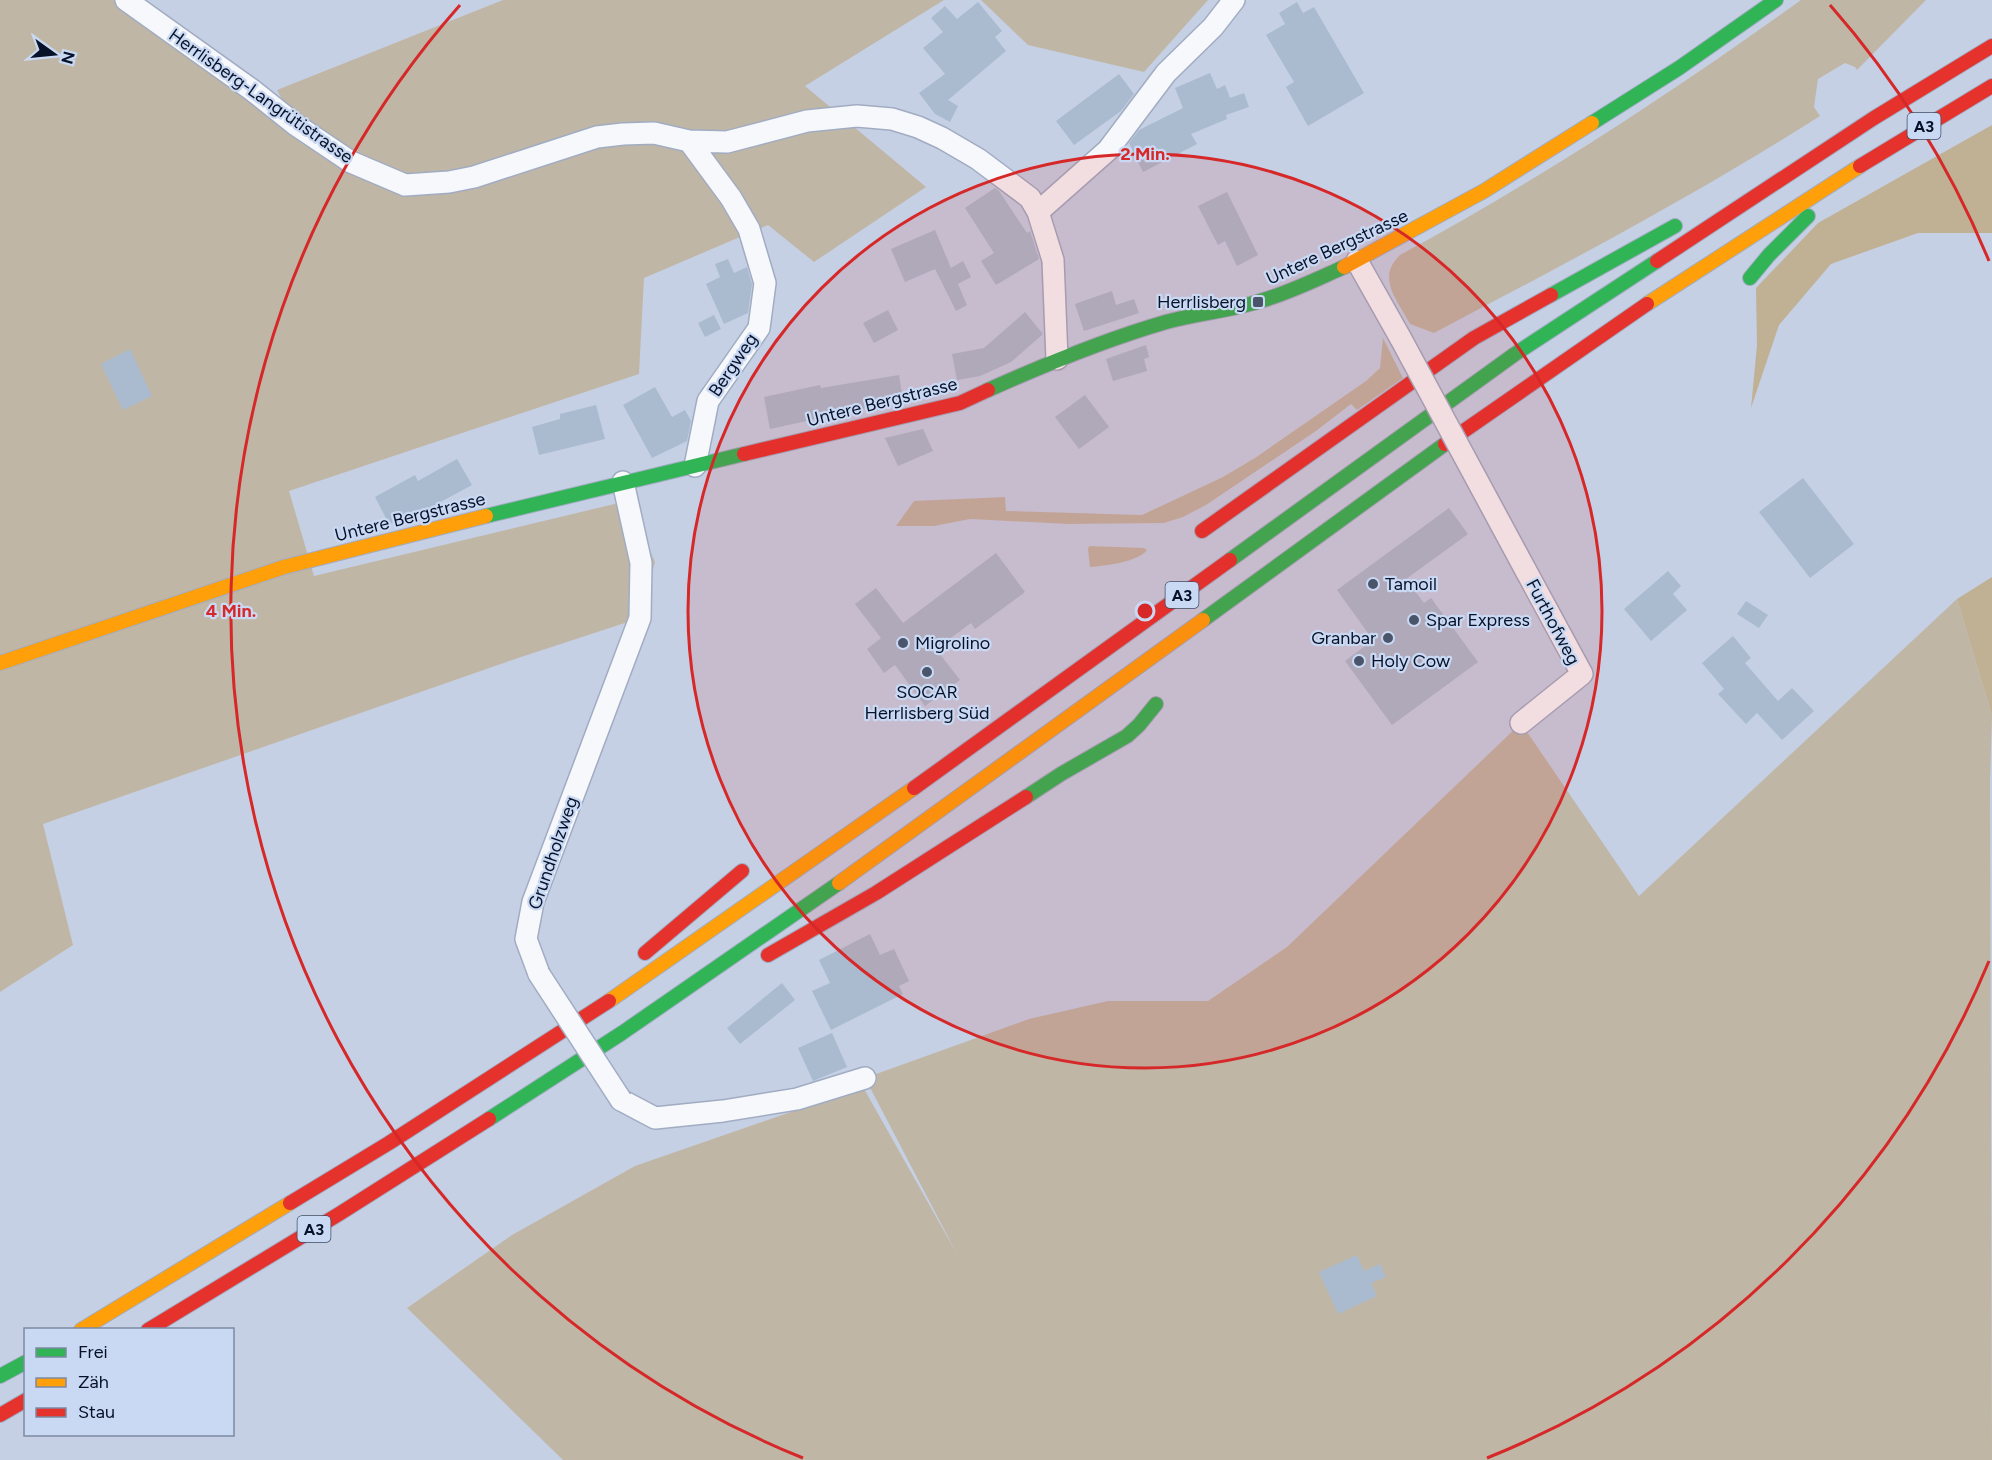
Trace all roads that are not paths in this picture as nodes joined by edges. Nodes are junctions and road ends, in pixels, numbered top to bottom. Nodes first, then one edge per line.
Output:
1 (126, 0) edge
2 (1234, 0) edge
3 (1776, 0) edge
4 (1992, 46) edge
5 (1992, 86) edge
6 (1874, 118) junction
7 (689, 141) junction
8 (1858, 168) junction
9 (1729, 197) dead end
10 (1038, 212) junction
11 (1687, 219) dead end
12 (1357, 261) junction
13 (1750, 278) dead end
14 (1057, 359) junction
15 (695, 466) junction
16 (623, 482) junction
17 (1202, 531) dead end
18 (0, 663) edge
19 (1156, 704) dead end
20 (1521, 723) dead end
21 (742, 871) dead end
22 (636, 960) dead end
23 (754, 962) dead end
24 (723, 979) dead end
25 (600, 990) dead end
26 (618, 1036) junction
27 (494, 1077) junction
28 (865, 1078) dead end
29 (83, 1328) edge
30 (150, 1328) edge
31 (24, 1363) edge
32 (0, 1376) edge
33 (24, 1401) edge
34 (0, 1415) edge

1 - 7 street, Herrlisberg-Langrütistrasse
2 - 10 street
3 - 12 main road, Untere Bergstrasse
4 - 6 main road, A3
5 - 8 main road, A3
6 - 9 main road
6 - 27 main road, A3
7 - 10 street, Herrlisberg-Langrütistrasse
7 - 15 street, Bergweg
8 - 13 main road
8 - 26 main road, A3
10 - 14 street, Herrlisberg-Langrütistrasse
11 - 17 main road
12 - 14 main road, Untere Bergstrasse
12 - 20 street, Furthofweg, bridge
14 - 15 main road, Untere Bergstrasse
15 - 16 main road, Untere Bergstrasse
16 - 18 main road, Untere Bergstrasse
16 - 28 street, Grundholzweg, bridge
19 - 23 main road
21 - 22 main road
24 - 26 main road
25 - 27 main road
26 - 30 main road, A3
27 - 29 main road, A3
31 - 32 main road
33 - 34 main road

